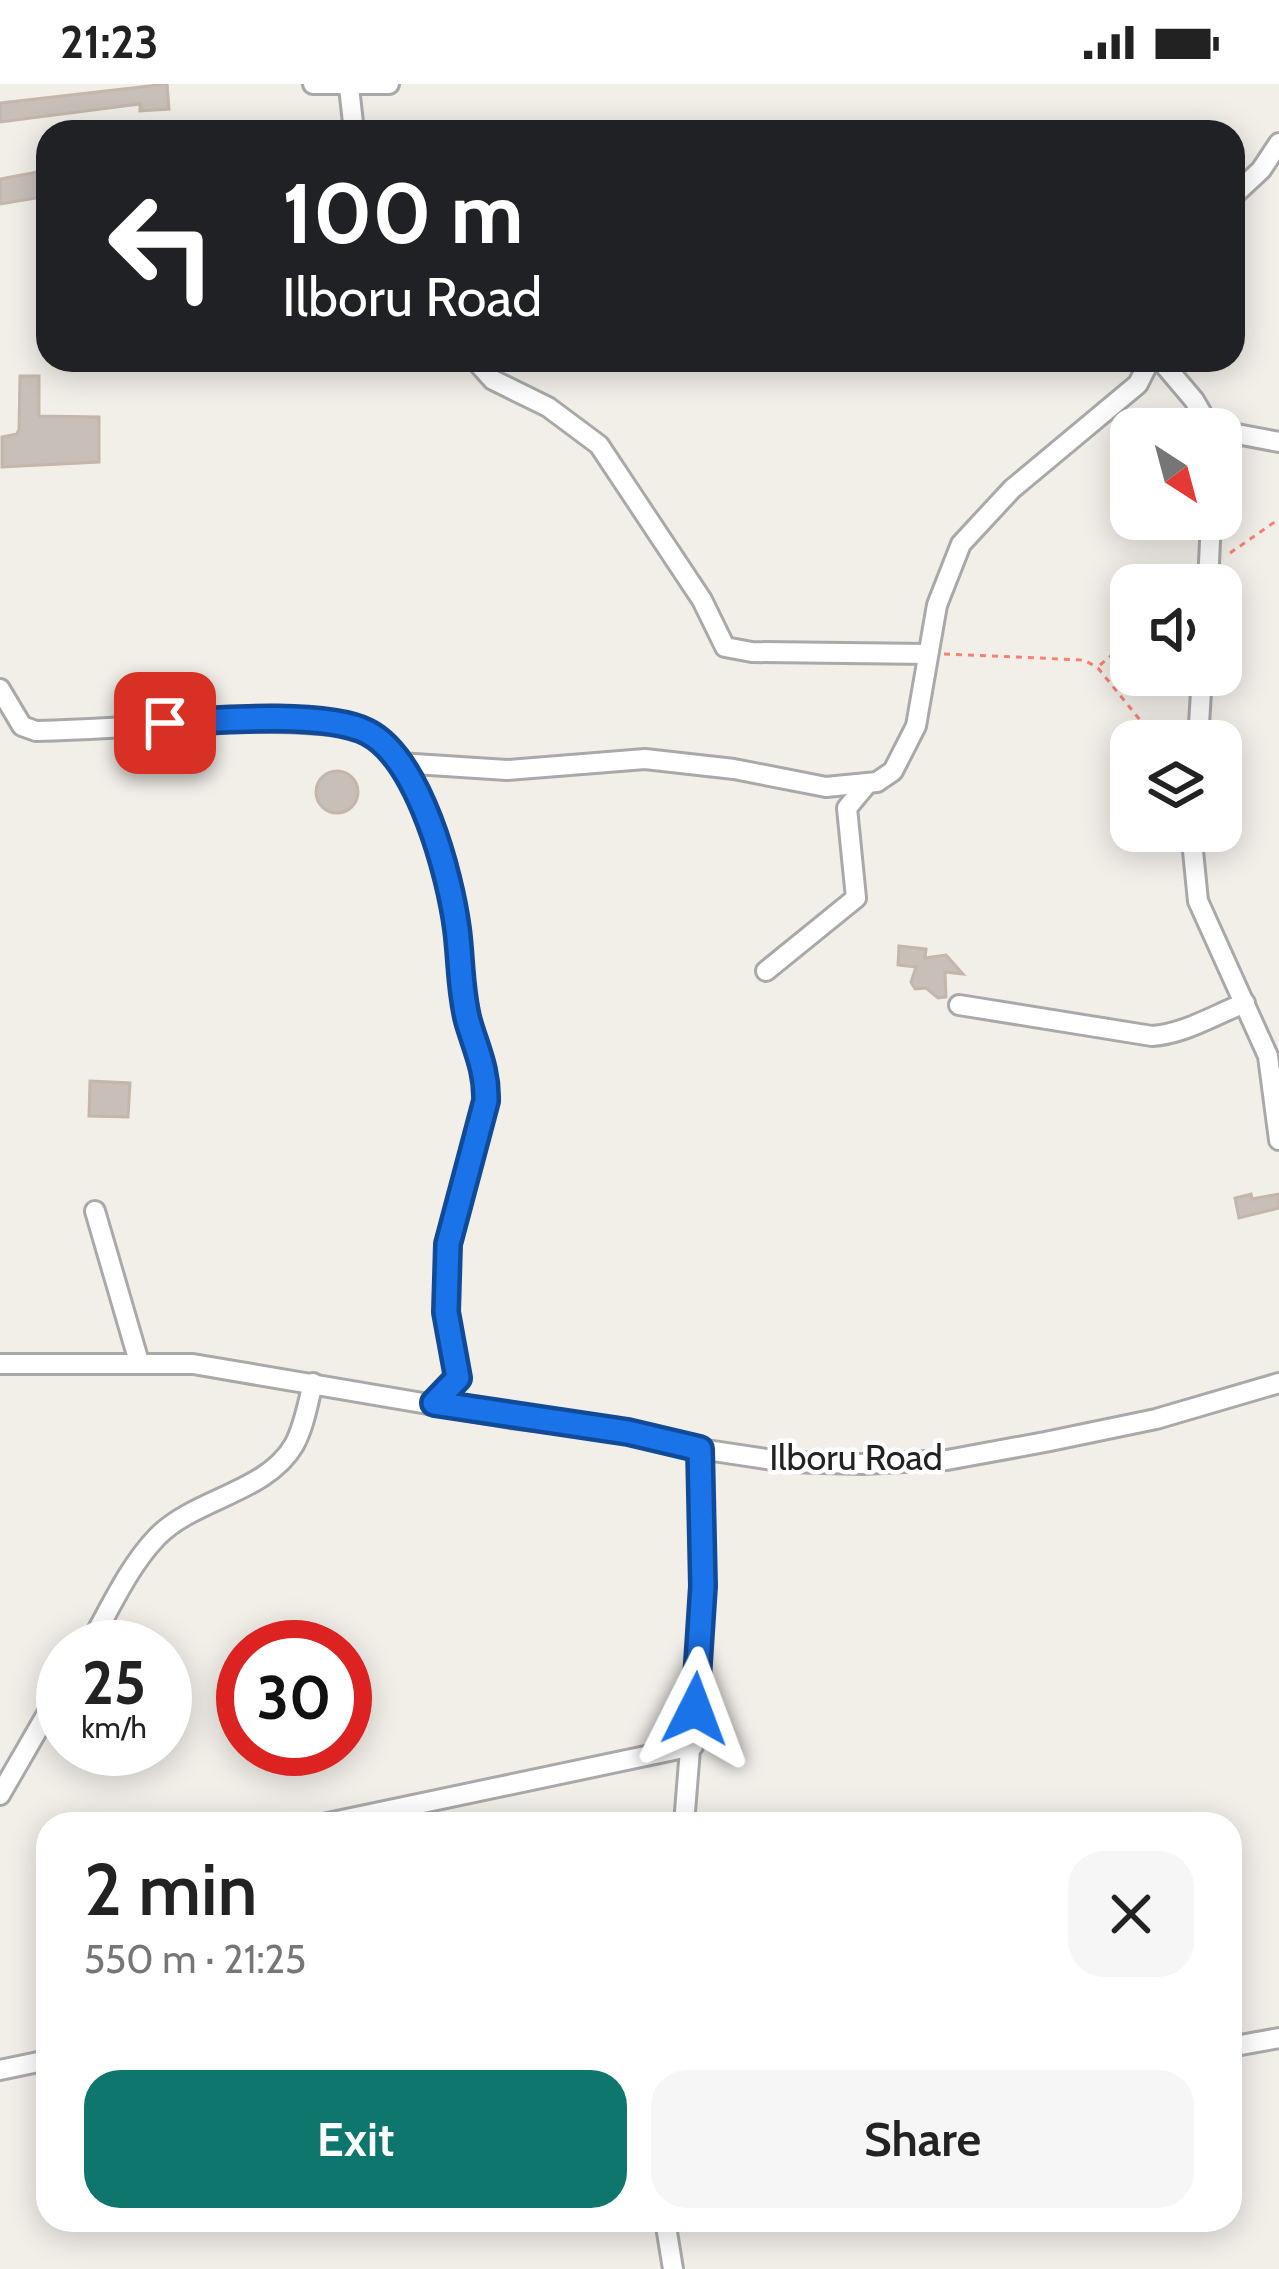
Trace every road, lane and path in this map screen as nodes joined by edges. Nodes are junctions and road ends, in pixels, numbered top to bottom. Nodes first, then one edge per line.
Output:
1 (313, 84) edge
2 (389, 84) edge
3 (349, 87) junction
4 (353, 120) edge
5 (1279, 143) edge
6 (1245, 185) edge
7 (486, 372) edge
8 (1144, 372) edge
9 (1170, 372) edge
10 (1199, 408) edge
11 (1242, 435) edge
12 (1279, 442) edge
13 (1279, 519) edge
14 (1226, 564) edge
15 (928, 654) junction
16 (1110, 657) edge
17 (1098, 668) junction
18 (0, 688) edge
19 (1140, 720) edge
20 (399, 764) junction
21 (867, 784) junction
22 (1193, 852) edge
23 (766, 971) dead end
24 (1245, 1003) junction
25 (959, 1005) dead end
26 (1279, 1140) edge
27 (94, 1211) dead end
28 (139, 1362) junction
29 (0, 1364) edge
30 (313, 1383) junction
31 (1279, 1383) edge
32 (434, 1403) junction
33 (700, 1449) junction
34 (105, 1620) edge
35 (36, 1733) edge
36 (693, 1746) junction
37 (0, 1795) edge
38 (380, 1812) edge
39 (685, 1812) edge
40 (1279, 2038) edge
41 (1242, 2045) edge
42 (36, 2062) edge
43 (0, 2070) edge
44 (666, 2232) edge
45 (674, 2269) edge

1 - 3 street
2 - 3 street
3 - 4 street
5 - 6 street
7 - 15 street
8 - 15 street
9 - 10 street
11 - 12 street
13 - 14 path
15 - 17 path
15 - 21 street
16 - 17 path
17 - 19 path
18 - 20 street
20 - 21 street
20 - 32 street
21 - 23 street
22 - 24 street
24 - 25 street
24 - 26 street
27 - 28 street
28 - 29 street, Ilboru Road
28 - 30 street, Ilboru Road
30 - 32 street, Ilboru Road
30 - 34 street
31 - 33 street, Ilboru Road
32 - 33 street, Ilboru Road
33 - 36 street
35 - 37 street
36 - 38 street
36 - 39 street
40 - 41 street
42 - 43 street
44 - 45 street

